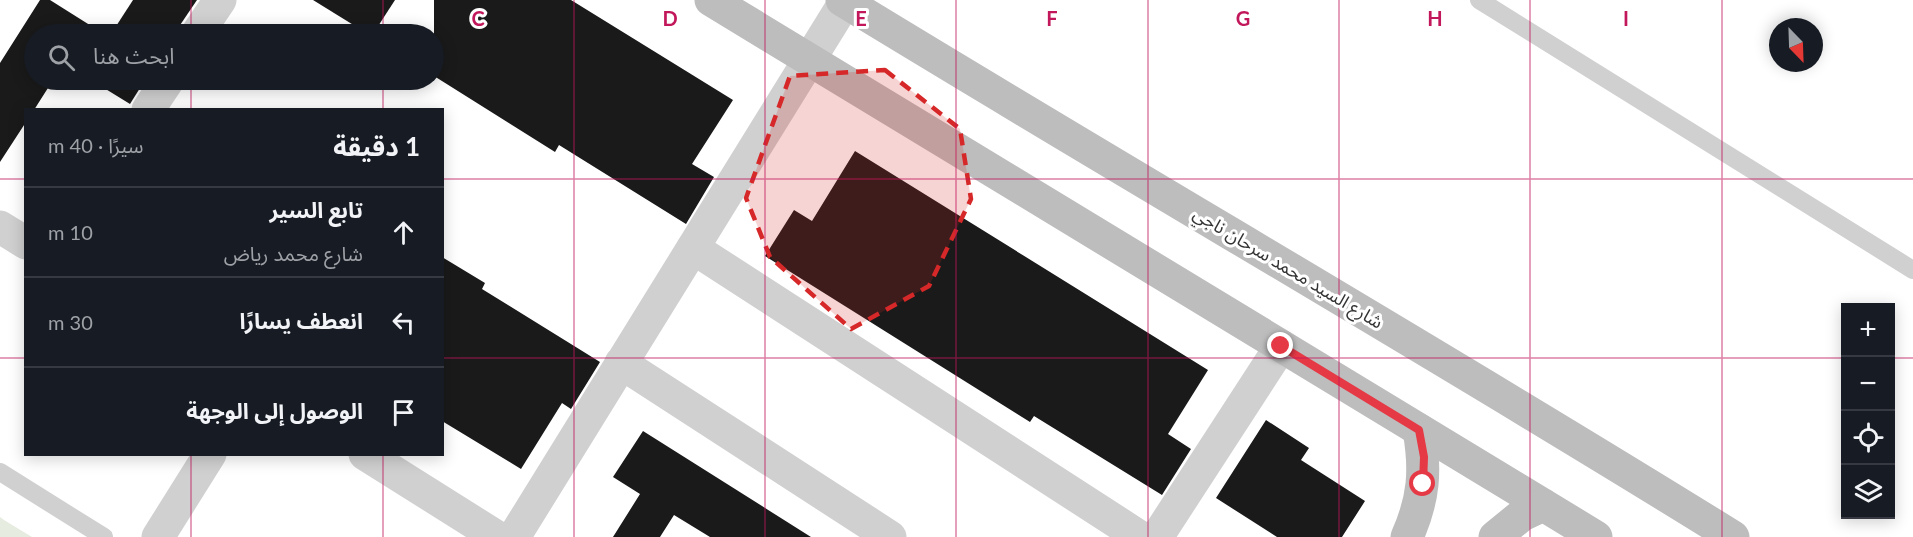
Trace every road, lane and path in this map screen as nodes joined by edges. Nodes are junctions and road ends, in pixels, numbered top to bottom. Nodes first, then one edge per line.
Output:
1 (220, 0) edge
2 (711, 0) edge
3 (1479, 0) edge
4 (844, 1) edge
5 (204, 24) edge
6 (810, 60) junction
7 (161, 90) edge
8 (149, 108) edge
9 (0, 227) edge
10 (24, 242) edge
11 (693, 248) junction
12 (1913, 270) edge
13 (1281, 346) junction
14 (621, 363) junction
15 (1419, 430) junction
16 (209, 456) edge
17 (368, 456) edge
18 (0, 472) edge
19 (1543, 505) junction
20 (104, 537) edge
21 (158, 537) edge
22 (497, 537) edge
23 (514, 537) edge
24 (890, 537) edge
25 (1140, 537) edge
26 (1157, 537) edge
27 (1407, 537) edge
28 (1495, 537) edge
29 (1596, 537) edge
30 (1733, 537) edge

1 - 5 street
2 - 6 street
3 - 12 lane
4 - 6 street
4 - 30 street, شارع السيد محمد سرحان ناجي
6 - 11 street
6 - 13 street
7 - 8 street
9 - 10 street
11 - 14 street
11 - 25 street
13 - 15 street
13 - 26 street
14 - 23 street
14 - 24 street
15 - 19 street
15 - 27 street
16 - 21 street
17 - 22 street
18 - 20 lane
19 - 28 street
19 - 29 street

